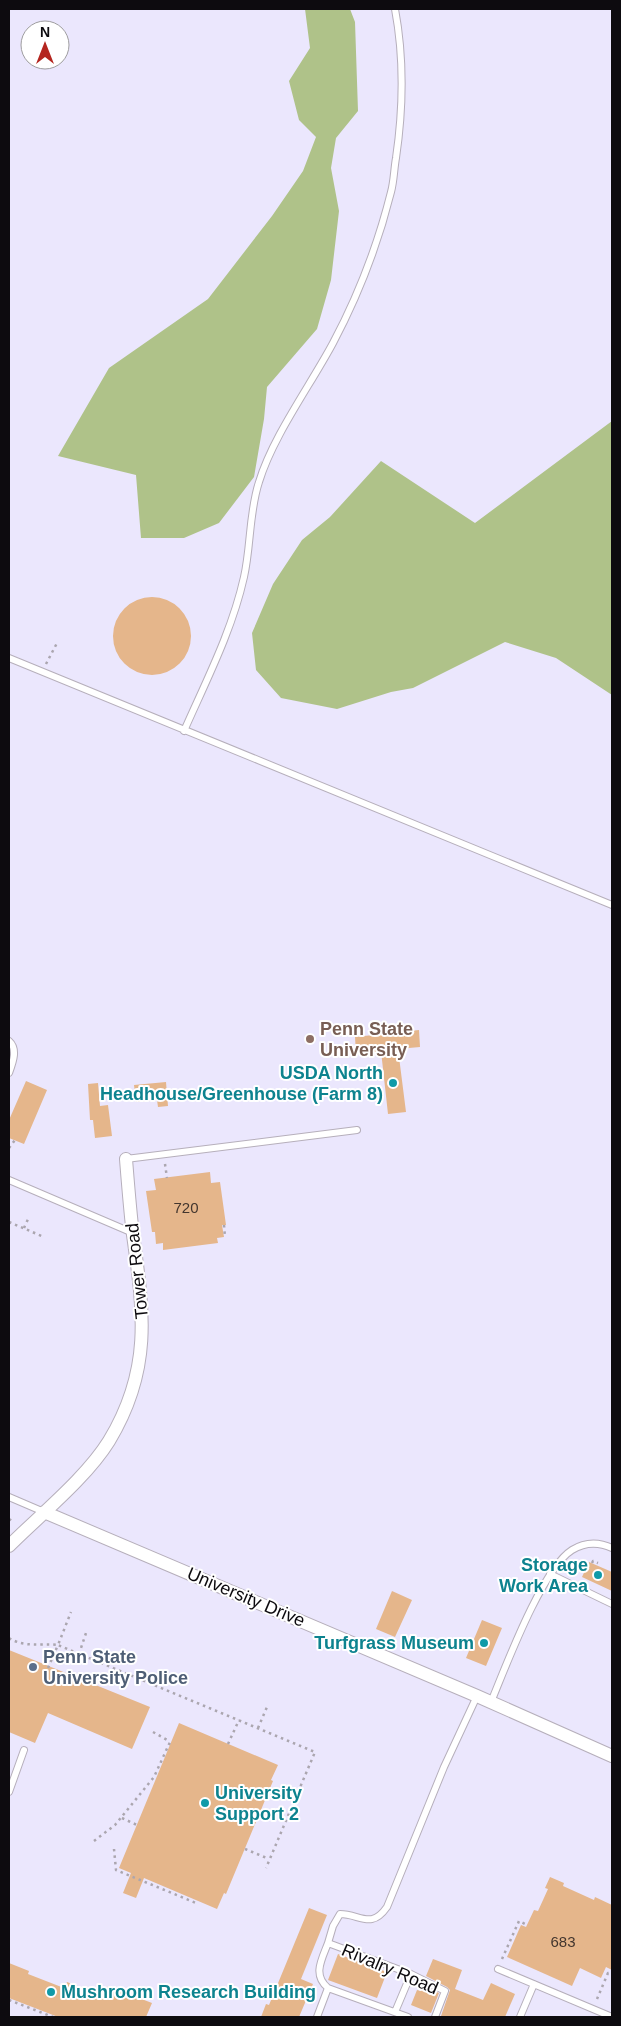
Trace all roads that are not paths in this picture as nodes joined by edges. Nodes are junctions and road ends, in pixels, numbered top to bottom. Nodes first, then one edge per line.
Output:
1 (395, 9) edge
2 (9, 658) edge
3 (184, 731) junction
4 (612, 905) edge
5 (9, 1041) edge
6 (9, 1072) edge
7 (357, 1130) dead end
8 (126, 1159) joint
9 (9, 1180) edge
10 (133, 1233) junction
11 (9, 1497) edge
12 (44, 1512) junction
13 (9, 1546) edge
14 (612, 1548) edge
15 (550, 1574) junction
16 (612, 1604) edge
17 (477, 1696) junction
18 (490, 1702) junction
19 (24, 1750) dead end
20 (612, 1756) edge
21 (9, 1792) edge
22 (328, 1943) junction
23 (498, 1969) road end
24 (411, 1974) junction
25 (534, 1984) junction
26 (328, 1988) junction
27 (395, 2012) junction
28 (317, 2017) edge
29 (408, 2017) edge
30 (435, 2017) edge
31 (520, 2017) edge
32 (612, 2017) edge

1 - 3 lane
2 - 3 lane
3 - 4 lane
5 - 6 lane
7 - 8 lane
8 - 10 street, Tower Road
9 - 10 lane
10 - 12 street, Tower Road
11 - 12 lane
12 - 13 street, Tower Road
12 - 17 street, University Drive
14 - 15 lane
15 - 16 lane
15 - 18 lane
17 - 18 street, University Drive
17 - 22 lane
18 - 20 street, University Drive
19 - 21 lane
22 - 24 lane, Rivalry Road
22 - 26 lane, Rivalry Road
23 - 25 lane
24 - 27 lane
24 - 30 lane, Rivalry Road
25 - 31 lane
25 - 32 lane
26 - 27 lane
26 - 28 lane
27 - 29 lane

